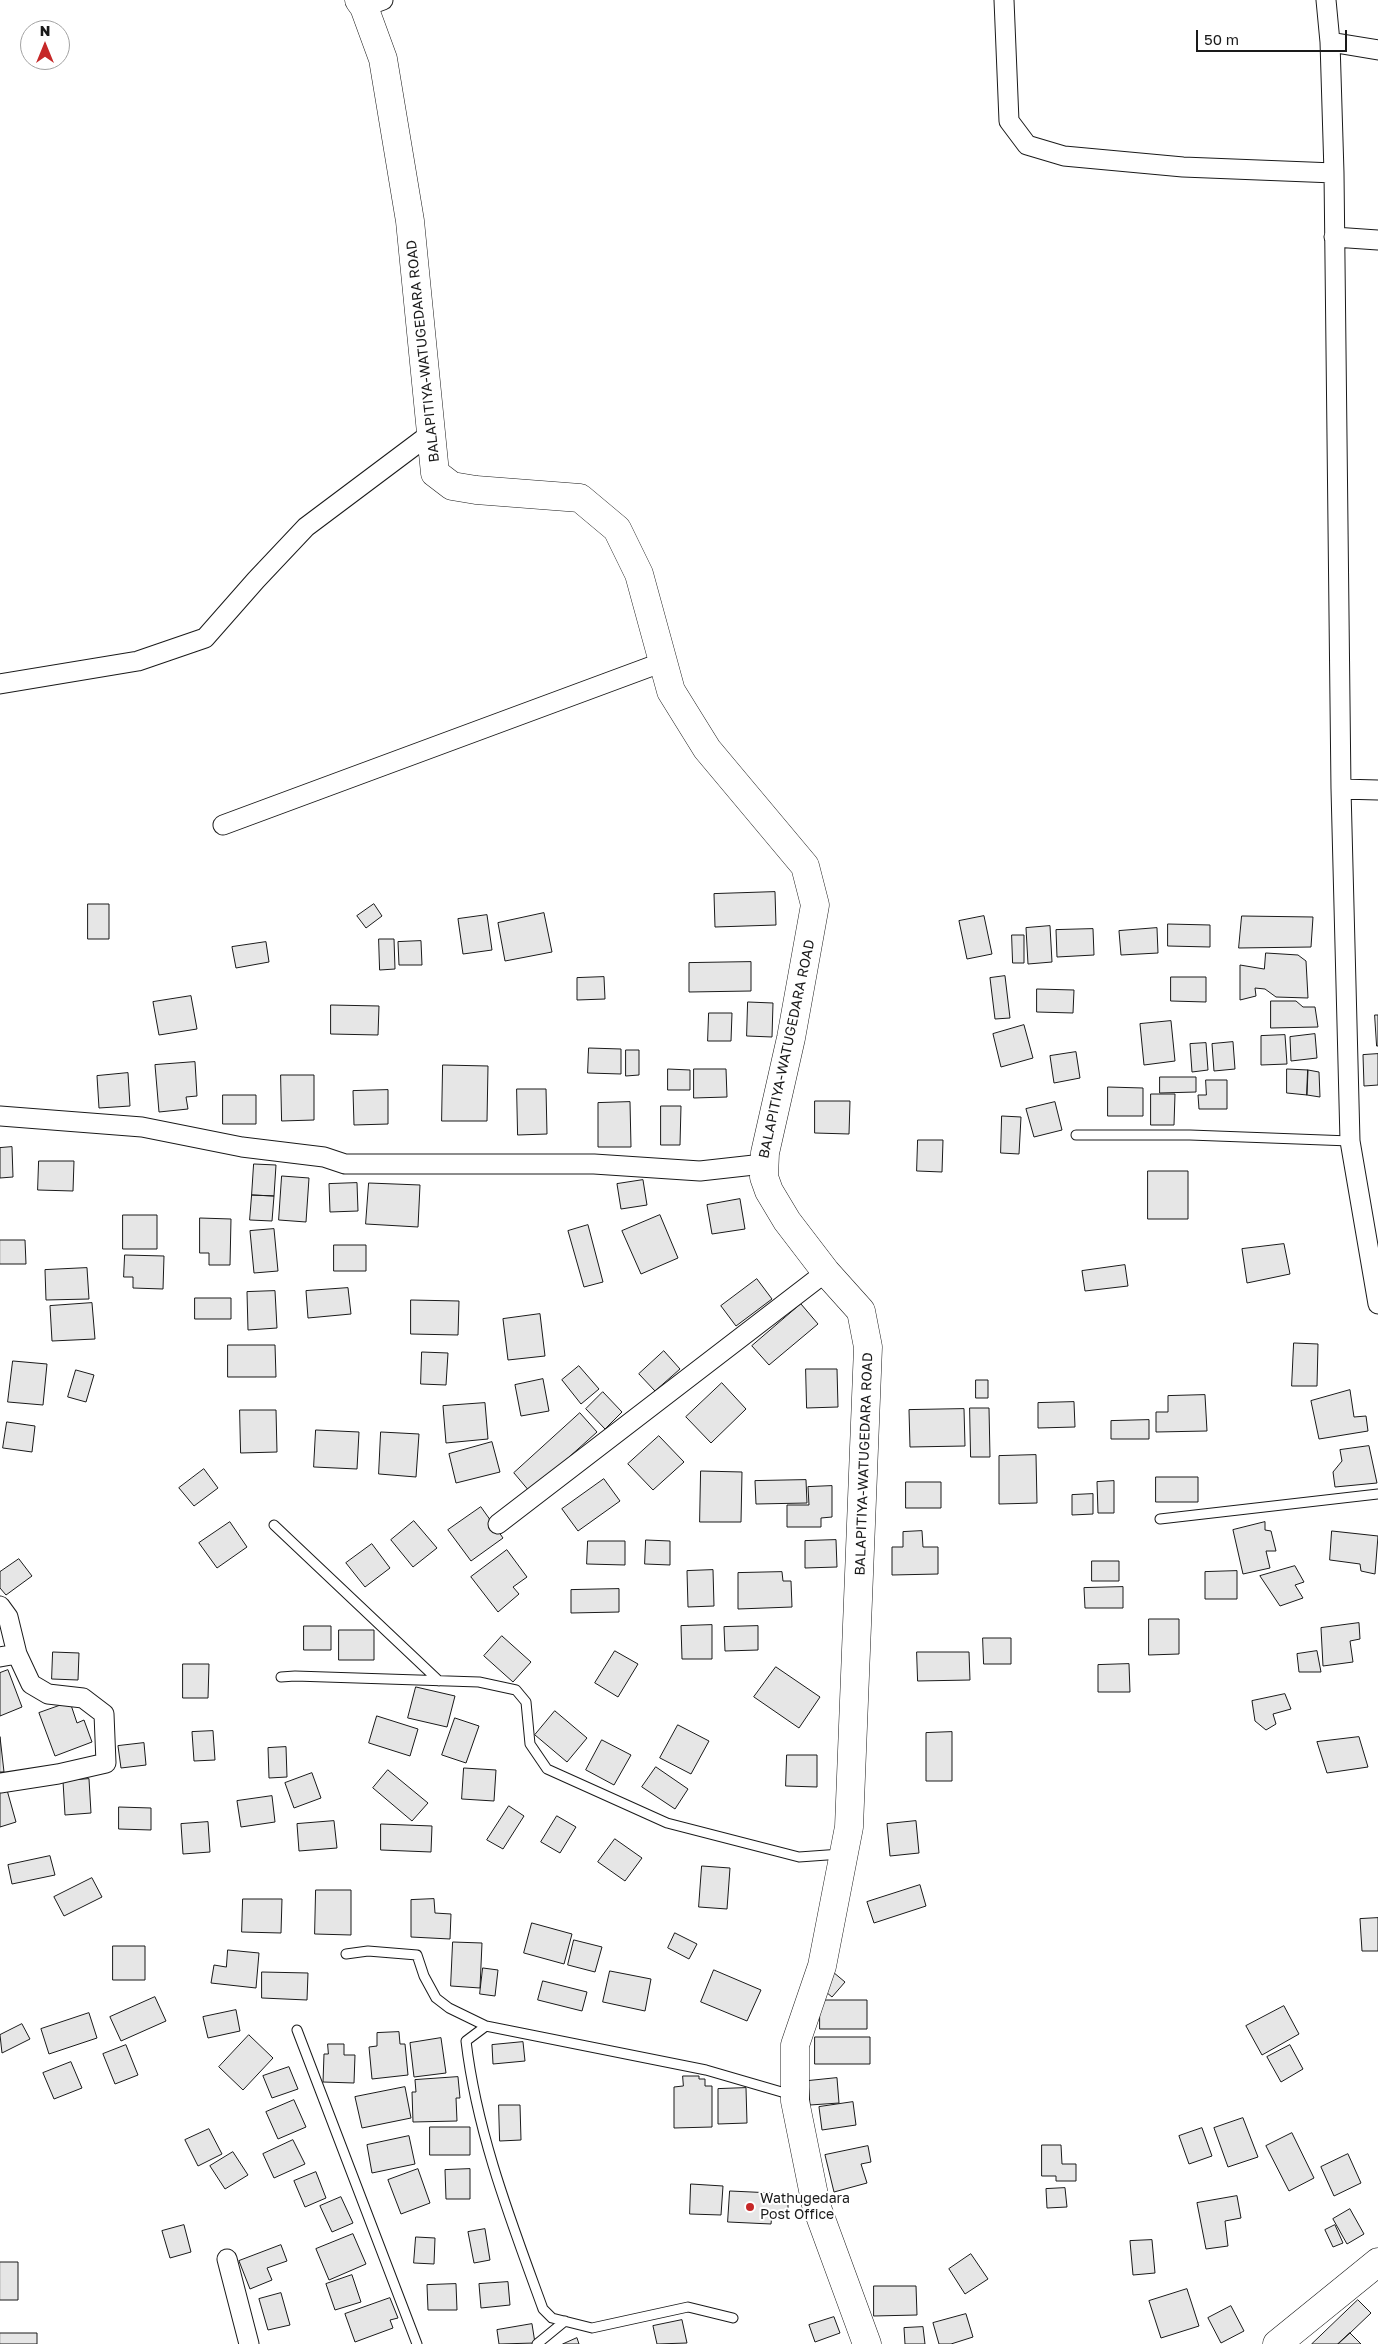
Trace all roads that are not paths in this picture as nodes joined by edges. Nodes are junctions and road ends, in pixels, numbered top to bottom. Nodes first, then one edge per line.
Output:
1 (1004, 0) edge
2 (1326, 0) edge
3 (369, 2) edge
4 (1330, 42) junction
5 (1378, 50) edge
6 (1334, 173) junction
7 (1334, 237) junction
8 (1378, 240) edge
9 (430, 434) junction
10 (663, 662) junction
11 (0, 684) edge
12 (1341, 789) junction
13 (1378, 790) edge
14 (222, 826) dead end
15 (0, 1116) edge
16 (1076, 1135) dead end
17 (1350, 1141) junction
18 (763, 1164) junction
19 (826, 1272) junction
20 (1378, 1304) edge
21 (1378, 1494) edge
22 (1160, 1519) dead end
23 (498, 1524) dead end
24 (274, 1525) dead end
25 (0, 1606) edge
26 (9, 1656) edge
27 (281, 1677) dead end
28 (439, 1681) junction
29 (0, 1784) edge
30 (844, 1853) junction
31 (346, 1954) dead end
32 (486, 2026) junction
33 (297, 2030) dead end
34 (795, 2095) junction
35 (227, 2259) dead end
36 (1378, 2262) edge
37 (733, 2318) dead end
38 (564, 2321) junction
39 (249, 2344) edge
40 (417, 2344) edge
41 (538, 2344) edge
42 (867, 2344) edge
43 (1277, 2344) edge

1 - 6 street
2 - 4 street
3 - 9 main road, BALAPITIYA-WATUGEDARA ROAD
4 - 5 street
4 - 6 street
6 - 7 street
7 - 8 street
7 - 12 street
9 - 10 main road, BALAPITIYA-WATUGEDARA ROAD
9 - 11 street
10 - 14 street
10 - 18 main road, BALAPITIYA-WATUGEDARA ROAD
12 - 13 street
12 - 17 street
15 - 18 street
16 - 17 lane
17 - 20 street
18 - 19 main road, BALAPITIYA-WATUGEDARA ROAD
19 - 23 street
19 - 30 main road, BALAPITIYA-WATUGEDARA ROAD
21 - 22 lane
24 - 28 lane
25 - 26 street
26 - 29 street
27 - 28 lane
28 - 30 lane
30 - 34 main road, BALAPITIYA-WATUGEDARA ROAD
31 - 32 lane
32 - 34 lane
32 - 38 lane
33 - 40 lane
34 - 42 main road, BALAPITIYA-WATUGEDARA ROAD
35 - 39 street
36 - 43 main road
37 - 38 lane
38 - 41 lane

